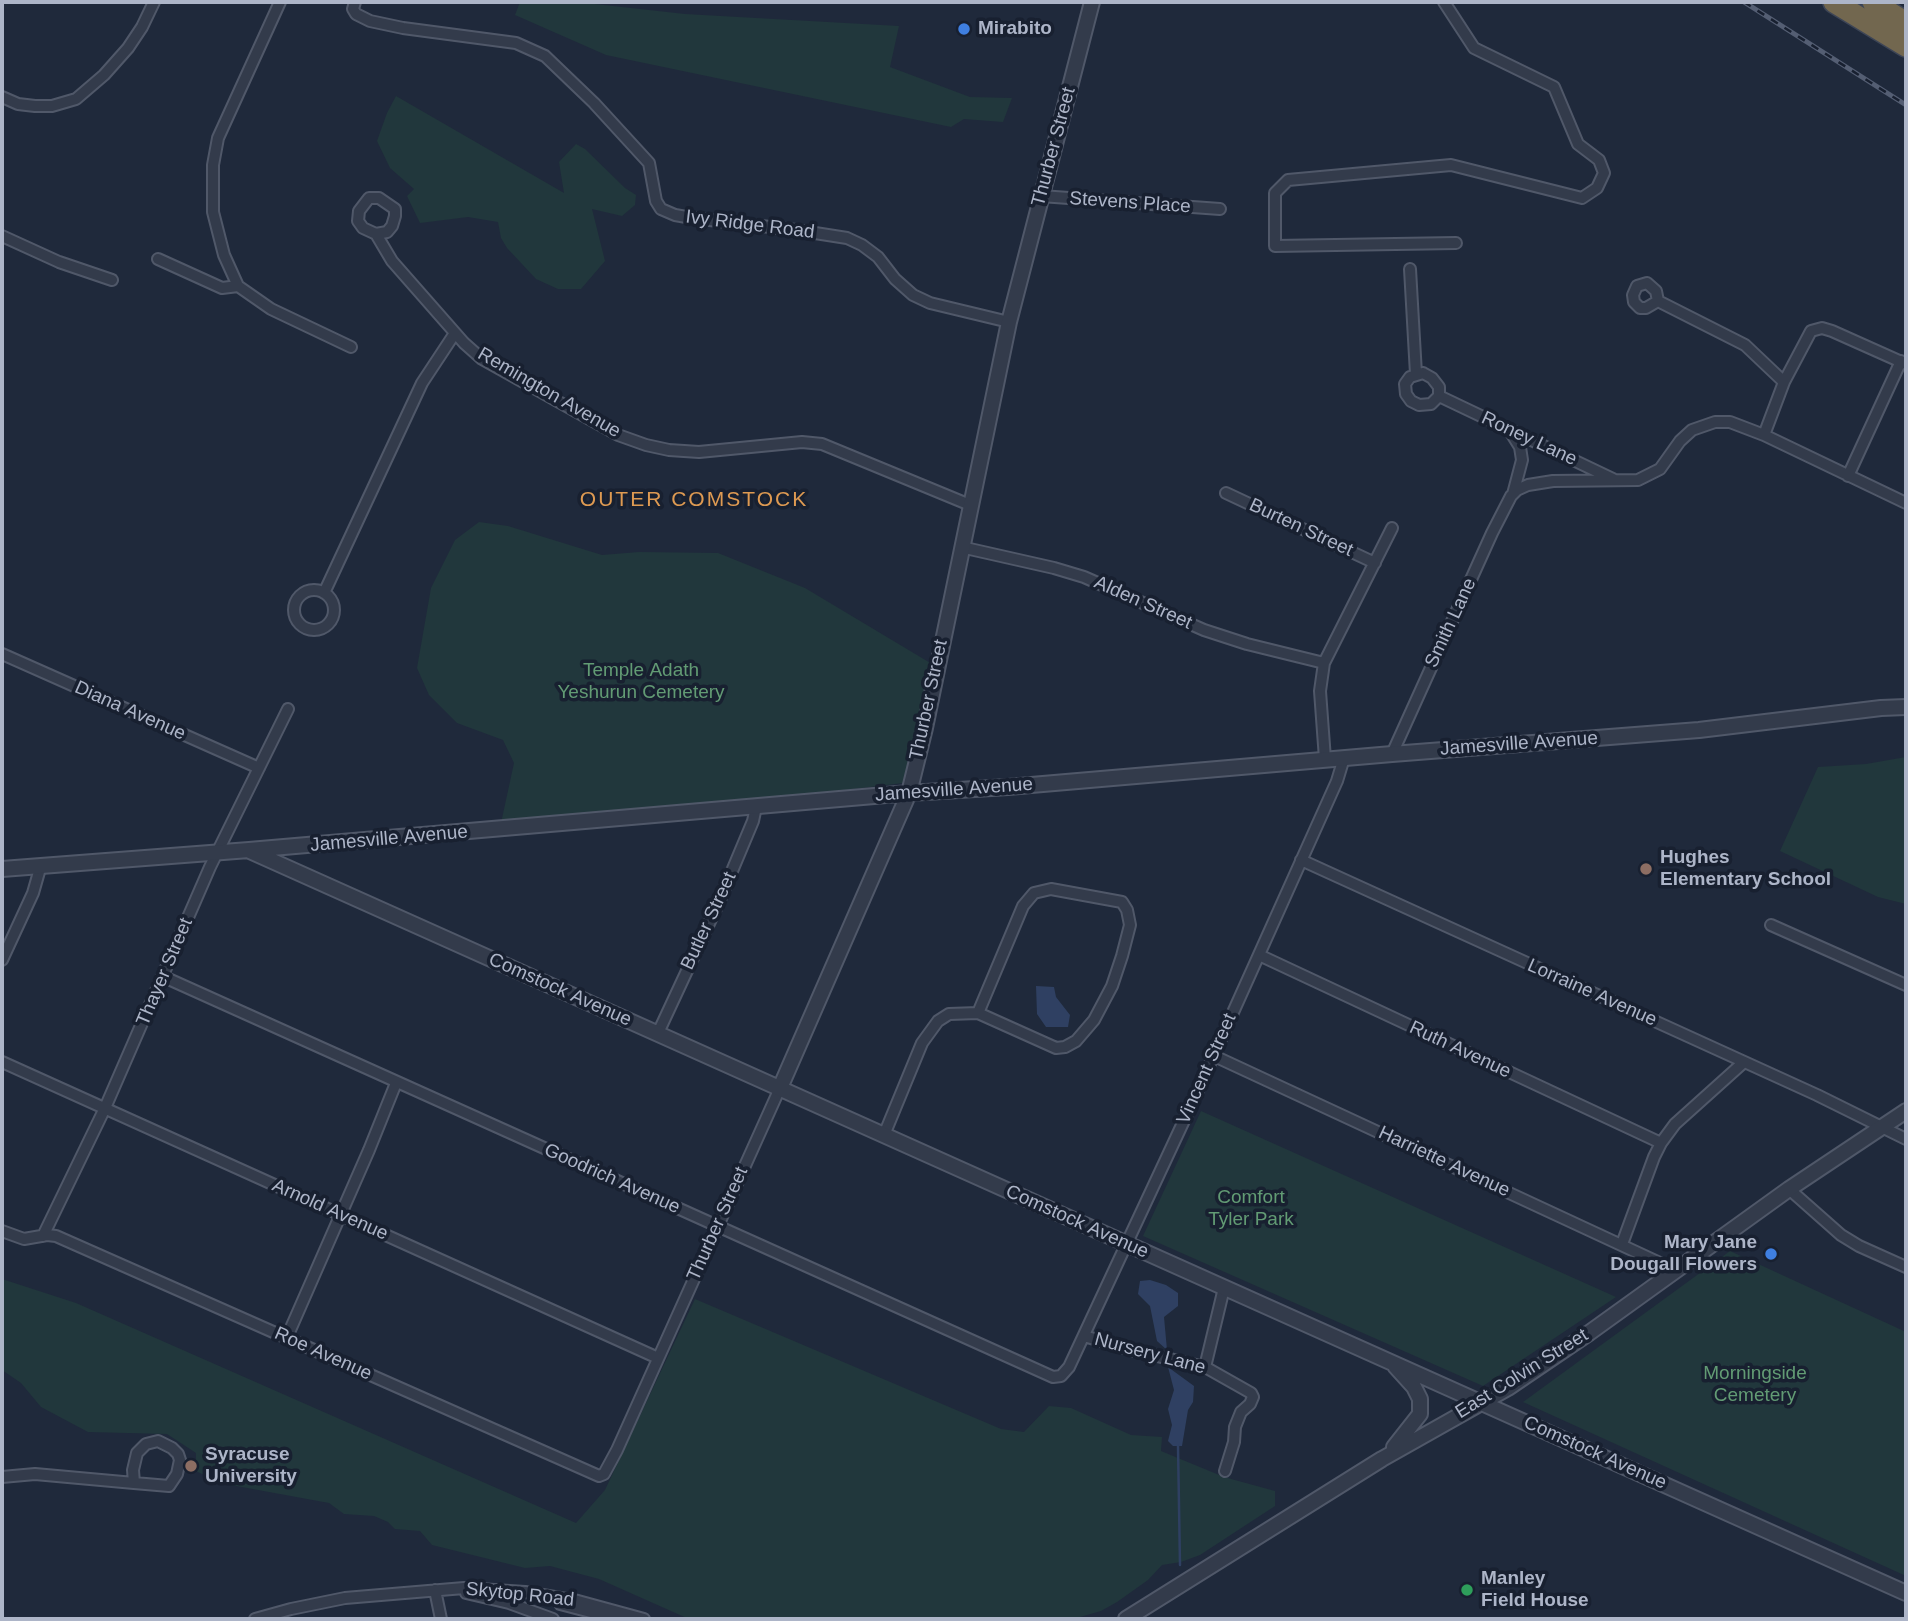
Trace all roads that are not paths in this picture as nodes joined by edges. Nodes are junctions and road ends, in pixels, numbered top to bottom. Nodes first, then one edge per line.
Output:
1 (153, 2) edge
2 (280, 2) edge
3 (355, 2) edge
4 (1092, 2) edge
5 (1444, 2) edge
6 (1834, 2) edge
7 (1873, 2) edge
8 (1906, 23) edge
9 (1906, 46) edge
10 (2, 97) edge
11 (1041, 196) junction
12 (1220, 209) dead end
13 (376, 234) dead end
14 (2, 236) edge
15 (1456, 243) dead end
16 (158, 259) dead end
17 (1410, 269) dead end
18 (112, 280) dead end
19 (238, 286) junction
20 (1658, 301) dead end
21 (1009, 322) junction
22 (455, 334) junction
23 (351, 348) dead end
24 (1903, 363) edge
25 (1416, 374) junction
26 (1784, 382) junction
27 (1439, 397) junction
28 (1510, 431) junction
29 (1764, 435) junction
30 (1848, 475) junction
31 (1619, 482) junction
32 (1226, 493) dead end
33 (1513, 494) junction
34 (1906, 503) edge
35 (970, 505) junction
36 (1392, 528) dead end
37 (961, 547) junction
38 (1375, 563) junction
39 (324, 593) dead end
40 (2, 654) edge
41 (1324, 663) junction
42 (1906, 708) edge
43 (288, 709) dead end
44 (1392, 754) junction
45 (1344, 758) junction
46 (1325, 760) junction
47 (259, 768) junction
48 (909, 793) junction
49 (756, 807) junction
50 (249, 850) junction
51 (218, 852) junction
52 (1301, 860) junction
53 (41, 865) junction
54 (2, 869) edge
55 (1771, 925) dead end
56 (1259, 955) junction
57 (2, 961) edge
58 (164, 977) junction
59 (1906, 985) edge
60 (978, 1013) junction
61 (658, 1034) junction
62 (1212, 1055) junction
63 (2, 1062) edge
64 (1744, 1062) junction
65 (396, 1083) junction
66 (780, 1088) junction
67 (105, 1108) junction
68 (1906, 1111) edge
69 (1882, 1127) junction
70 (884, 1135) junction
71 (1906, 1139) edge
72 (1661, 1143) junction
73 (1789, 1189) junction
74 (339, 1215) junction
75 (717, 1225) junction
76 (2, 1231) edge
77 (43, 1236) junction
78 (1126, 1244) junction
79 (1622, 1244) junction
80 (1906, 1267) edge
81 (1675, 1270) junction
82 (1224, 1288) junction
83 (1084, 1336) junction
84 (287, 1337) junction
85 (658, 1358) junction
86 (1391, 1362) junction
87 (1205, 1367) junction
88 (1061, 1376) joint
89 (1482, 1402) junction
90 (1382, 1459) junction
91 (1225, 1471) dead end
92 (602, 1475) joint
93 (2, 1477) edge
94 (134, 1483) junction
95 (435, 1590) junction
96 (1906, 1593) edge
97 (577, 1604) junction
98 (606, 1614) edge
99 (255, 1619) edge
100 (441, 1619) edge
101 (553, 1619) edge
102 (570, 1619) edge
103 (618, 1619) edge
104 (644, 1619) edge
105 (1126, 1619) edge

1 - 10 street
2 - 19 street
3 - 21 street, Ivy Ridge Road
4 - 11 street, Thurber Street
5 - 15 street
6 - 9 highway
7 - 8 highway
11 - 12 street, Stevens Place
11 - 21 street, Thurber Street
13 - 22 street, Remington Avenue
14 - 18 street
16 - 19 street
17 - 25 street, Roney Lane
19 - 23 street
20 - 26 street
21 - 35 street, Thurber Street
22 - 35 street, Remington Avenue
22 - 39 street
24 - 26 street
24 - 30 street
25 - 27 street, Roney Lane
25 - 27 street, Roney Lane
26 - 29 street
27 - 28 street, Roney Lane
28 - 31 street, Roney Lane
28 - 33 street, Smith Lane
29 - 30 street
29 - 31 street
30 - 34 street
31 - 33 street
32 - 38 street, Burten Street
33 - 44 street, Smith Lane
35 - 37 street, Thurber Street
36 - 38 street
37 - 41 street, Alden Street
37 - 48 street, Thurber Street
38 - 41 street
40 - 47 street, Diana Avenue
41 - 46 street
42 - 44 street, Jamesville Avenue
43 - 47 street, Thayer Street
44 - 45 street, Jamesville Avenue
45 - 46 street, Jamesville Avenue
45 - 52 street, Vincent Street
46 - 48 street, Jamesville Avenue
47 - 51 street, Thayer Street
48 - 49 street, Jamesville Avenue
48 - 66 street, Thurber Street
49 - 50 street, Jamesville Avenue
49 - 61 street, Butler Street
50 - 51 street, Jamesville Avenue
50 - 61 street, Comstock Avenue
51 - 53 street, Jamesville Avenue
51 - 58 street, Thayer Street
52 - 56 street, Vincent Street
52 - 64 street, Lorraine Avenue
53 - 54 street, Jamesville Avenue
53 - 57 street
55 - 59 street
56 - 62 street, Vincent Street
56 - 72 street, Ruth Avenue
58 - 65 street, Goodrich Avenue
58 - 67 street, Thayer Street
60 - 60 street
60 - 70 street
61 - 66 street, Comstock Avenue
62 - 78 street, Vincent Street
62 - 79 street, Harriette Avenue
63 - 67 street, Arnold Avenue
64 - 69 street, Lorraine Avenue
64 - 72 street
65 - 74 street
65 - 75 street, Goodrich Avenue
66 - 70 street, Comstock Avenue
66 - 75 street, Thurber Street
67 - 74 street, Arnold Avenue
67 - 77 street, Thayer Street
68 - 69 street, East Colvin Street
69 - 71 street, Lorraine Avenue
69 - 73 street, East Colvin Street
70 - 78 street, Comstock Avenue
72 - 79 street
73 - 80 street
73 - 81 street, East Colvin Street
74 - 84 street
74 - 85 street, Arnold Avenue
75 - 85 street, Thurber Street
75 - 88 street, Goodrich Avenue
76 - 77 street, Roe Avenue
77 - 84 street, Roe Avenue
78 - 82 street, Comstock Avenue
78 - 83 street, Vincent Street
79 - 81 street, Harriette Avenue
81 - 89 street, East Colvin Street
82 - 86 street, Comstock Avenue
82 - 87 street
83 - 87 street, Nursery Lane
83 - 88 street, Vincent Street
84 - 92 street, Roe Avenue
85 - 92 street, Thurber Street
86 - 89 street, Comstock Avenue
86 - 90 street
87 - 91 street, Nursery Lane
89 - 90 street, East Colvin Street
89 - 96 street, Comstock Avenue
90 - 105 street, East Colvin Street
93 - 94 street
94 - 94 street
95 - 97 street, Skytop Road
95 - 99 street, Skytop Road
95 - 100 street
95 - 101 street, Skytop Road
97 - 98 street, Skytop Road
97 - 102 street
98 - 103 street
98 - 104 street, Skytop Road

